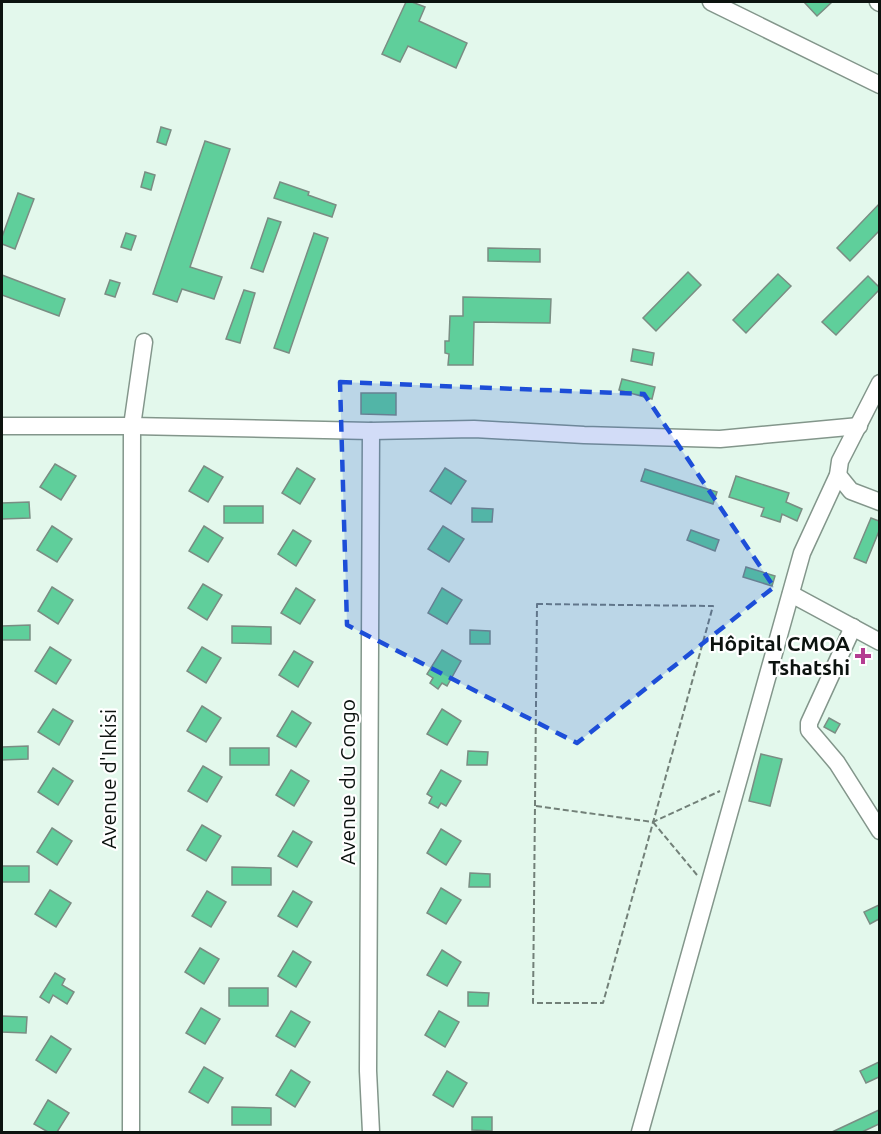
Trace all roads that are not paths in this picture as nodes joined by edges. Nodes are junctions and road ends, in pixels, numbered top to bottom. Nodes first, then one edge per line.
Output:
1 (711, 2) edge
2 (879, 85) edge
3 (144, 342) dead end
4 (879, 383) edge
5 (2, 426) edge
6 (132, 426) junction
7 (859, 426) junction
8 (371, 431) junction
9 (838, 475) junction
10 (879, 502) edge
11 (791, 594) junction
12 (853, 627) junction
13 (879, 642) edge
14 (879, 831) edge
15 (131, 1132) edge
16 (371, 1132) edge
17 (640, 1132) edge

1 - 2 street
3 - 6 street, Avenue d'Inkisi
4 - 7 street
5 - 6 street
6 - 8 street
6 - 15 street, Avenue d'Inkisi
7 - 8 street
7 - 9 street
8 - 16 street, Avenue du Congo
9 - 10 street
9 - 11 street
11 - 12 street
11 - 17 street
12 - 13 street
12 - 14 street

